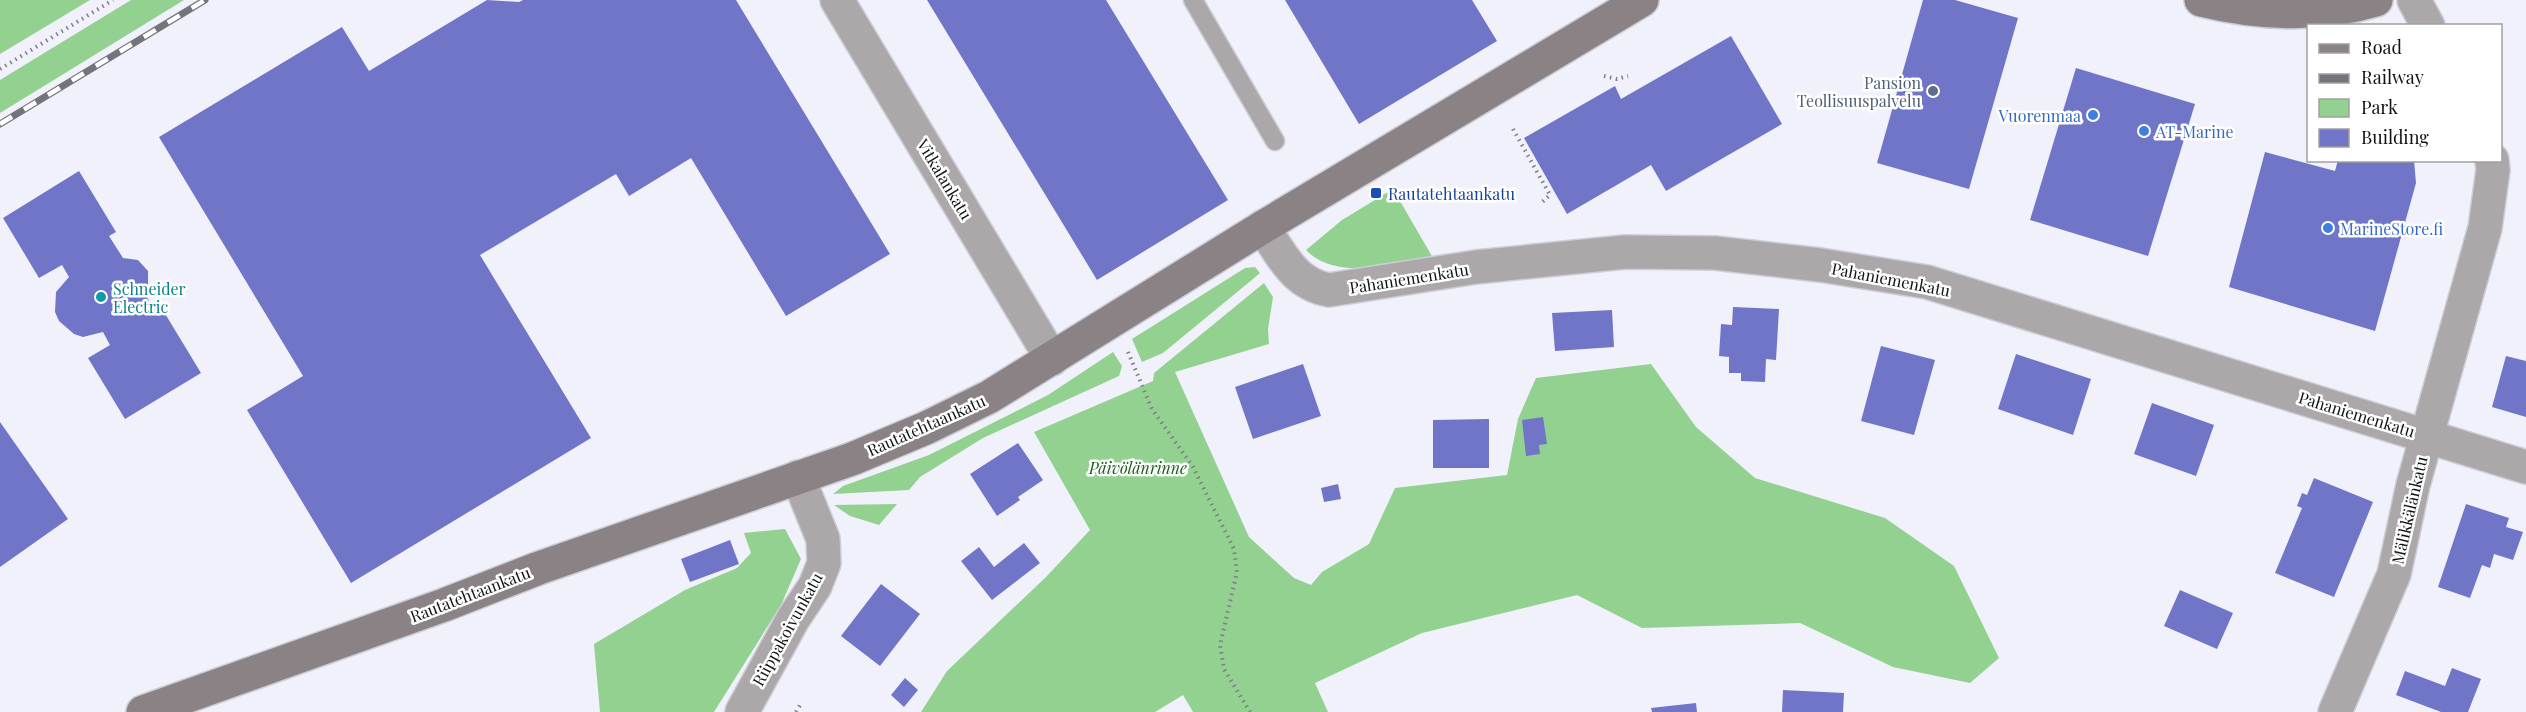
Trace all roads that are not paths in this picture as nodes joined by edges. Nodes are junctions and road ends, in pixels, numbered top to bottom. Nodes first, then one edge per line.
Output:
1 (837, 0) edge
2 (1193, 0) edge
3 (1642, 0) edge
4 (2201, 0) edge
5 (2376, 0) edge
6 (2414, 0) edge
7 (2427, 24) edge
8 (1275, 141) dead end
9 (2492, 162) edge
10 (1263, 227) junction
11 (1052, 359) junction
12 (2427, 436) junction
13 (2526, 467) edge
14 (798, 477) junction
15 (143, 712) edge
16 (742, 712) edge
17 (2335, 712) edge

1 - 11 street, Vitkalankatu
2 - 8 lane
3 - 10 street, Rautatehtaankatu
4 - 5 street
6 - 7 street
9 - 12 street, Mälikkälänkatu
10 - 11 street, Rautatehtaankatu
10 - 12 street, Pahaniemenkatu
11 - 14 street, Rautatehtaankatu
12 - 13 street, Pahaniemenkatu
12 - 17 street, Mälikkälänkatu
14 - 15 street, Rautatehtaankatu
14 - 16 street, Riippakoivunkatu

